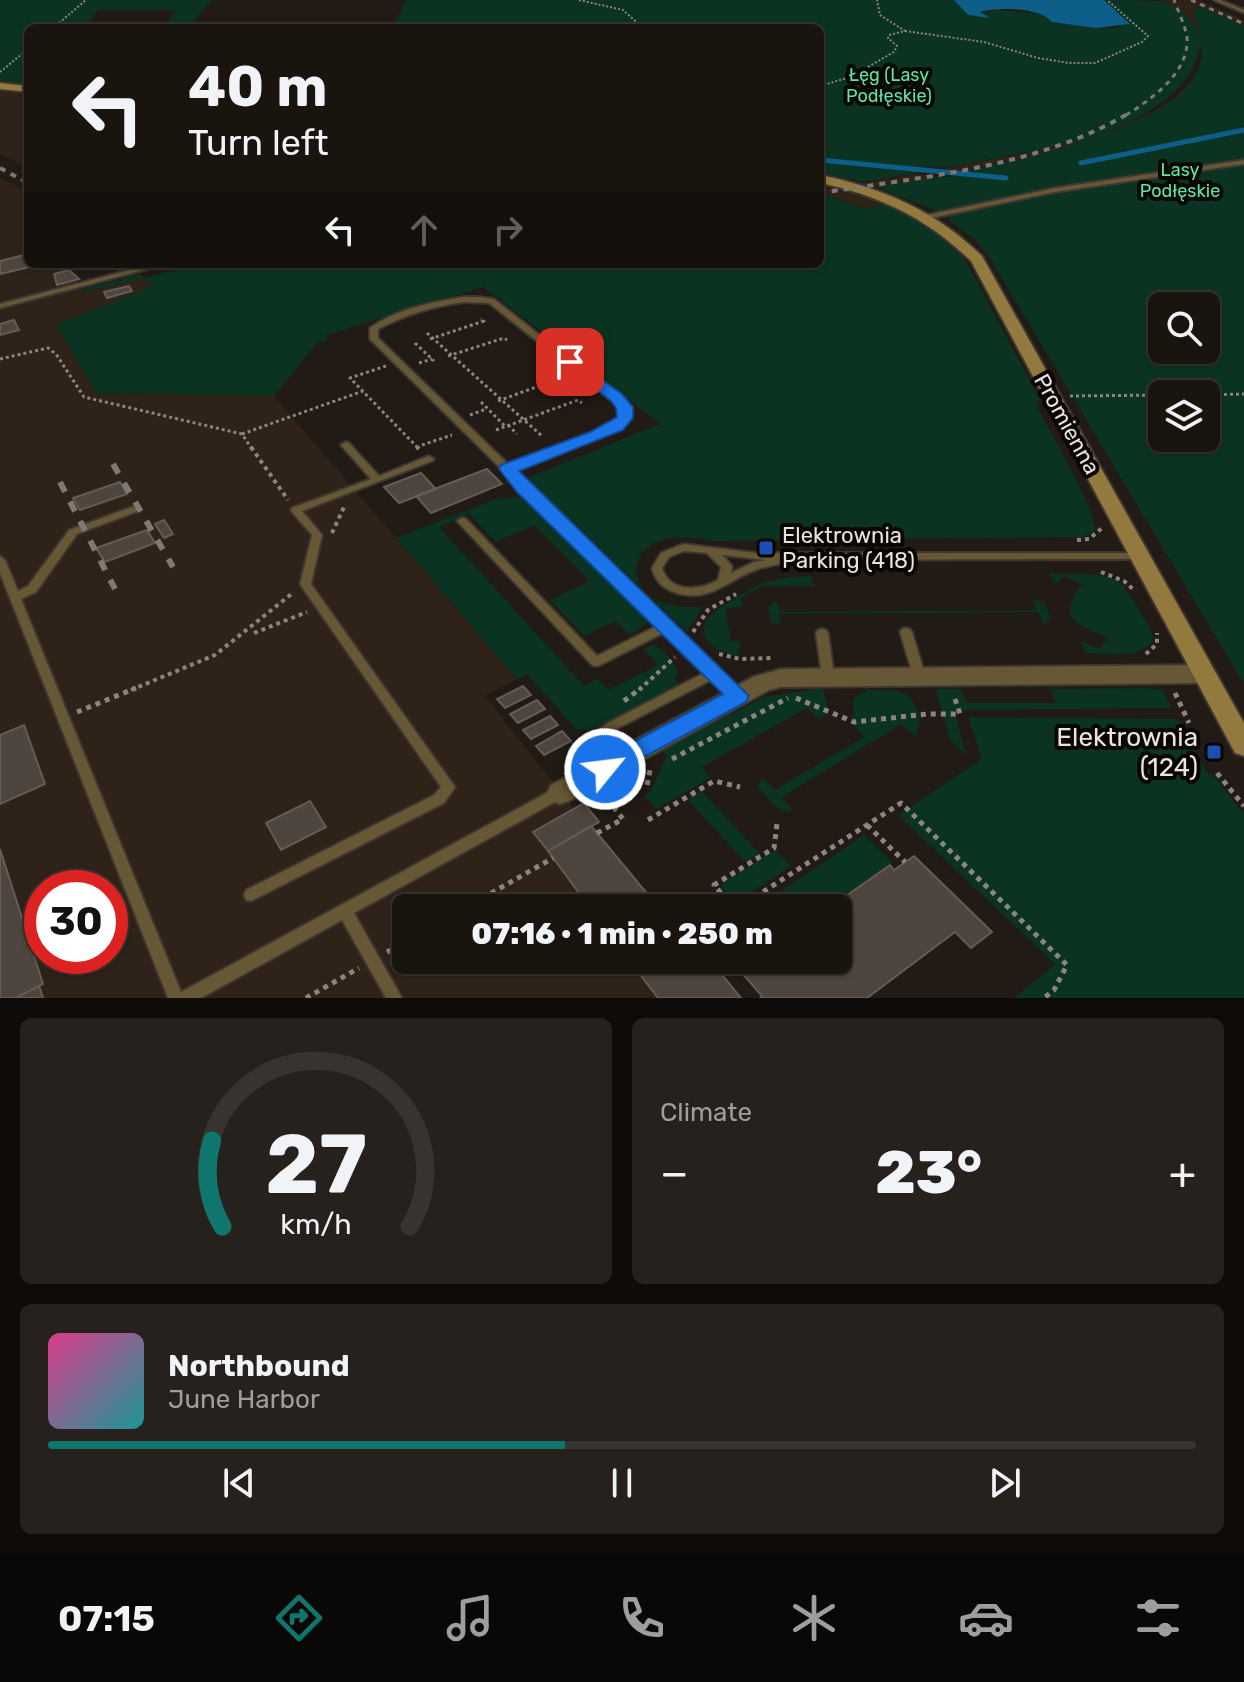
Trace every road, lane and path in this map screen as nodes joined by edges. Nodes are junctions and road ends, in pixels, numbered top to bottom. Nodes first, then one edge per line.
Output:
1 (86, 0) edge
2 (579, 0) edge
3 (877, 0) edge
4 (1107, 0) edge
5 (1216, 0) edge
6 (1244, 12) edge
7 (58, 24) edge
8 (641, 24) edge
9 (905, 31) junction
10 (24, 52) edge
11 (0, 72) edge
12 (824, 85) edge
13 (0, 86) edge
14 (24, 89) edge
15 (1244, 162) edge
16 (824, 180) edge
17 (927, 217) junction
18 (147, 268) edge
19 (0, 306) edge
20 (481, 319) dead end
21 (427, 333) dead end
22 (431, 338) junction
23 (507, 340) dead end
24 (406, 348) dead end
25 (450, 356) junction
26 (0, 359) edge
27 (404, 367) junction
28 (552, 378) dead end
29 (363, 391) junction
30 (1244, 394) edge
31 (1148, 395) edge
32 (1220, 395) edge
33 (1052, 396) junction
34 (500, 400) junction
35 (481, 402) dead end
36 (582, 403) dead end
37 (524, 420) junction
38 (506, 426) junction
39 (496, 430) dead end
40 (242, 434) junction
41 (517, 434) dead end
42 (542, 436) dead end
43 (346, 445) dead end
44 (429, 459) joint
45 (508, 469) junction
46 (377, 480) junction
47 (349, 497) dead end
48 (132, 510) dead end
49 (296, 510) junction
50 (462, 521) dead end
51 (329, 538) dead end
52 (706, 549) junction
53 (1139, 556) junction
54 (807, 557) junction
55 (0, 560) edge
56 (1097, 571) dead end
57 (723, 582) junction
58 (305, 584) junction
59 (742, 589) dead end
60 (15, 597) junction
61 (1141, 601) dead end
62 (1153, 624) dead end
63 (667, 626) junction
64 (906, 632) dead end
65 (822, 633) dead end
66 (700, 638) dead end
67 (710, 649) dead end
68 (679, 652) dead end
69 (1139, 656) dead end
70 (784, 658) dead end
71 (715, 673) junction
72 (1203, 674) junction
73 (919, 675) junction
74 (828, 676) junction
75 (1175, 693) dead end
76 (738, 696) junction
77 (615, 710) dead end
78 (960, 714) dead end
79 (64, 718) junction
80 (1189, 723) dead end
81 (1244, 746) edge
82 (1217, 773) dead end
83 (647, 785) dead end
84 (740, 787) dead end
85 (570, 788) junction
86 (612, 805) dead end
87 (1244, 806) edge
88 (648, 820) dead end
89 (777, 824) dead end
90 (867, 825) junction
91 (597, 833) dead end
92 (553, 858) dead end
93 (905, 862) dead end
94 (490, 894) edge
95 (723, 894) edge
96 (758, 894) edge
97 (251, 895) dead end
98 (345, 911) junction
99 (176, 998) edge
100 (186, 998) edge
101 (394, 998) edge
102 (1044, 998) edge

1 - 7 path
2 - 8 path
3 - 9 path
4 - 9 path
5 - 6 lane
9 - 12 path
10 - 11 path
13 - 14 street
15 - 17 lane
16 - 17 street, Promienna
17 - 33 street, Promienna
18 - 19 lane
20 - 22 path
21 - 22 path
22 - 25 path
23 - 25 path
24 - 27 path
25 - 34 path
26 - 40 path
27 - 29 path
27 - 45 lane
27 - 45 lane
28 - 34 path
29 - 40 path
29 - 44 path
30 - 32 path
31 - 33 path
33 - 53 street, Promienna
34 - 37 path
35 - 38 path
36 - 37 path
37 - 38 path
37 - 42 path
38 - 39 path
38 - 41 path
40 - 49 path
43 - 46 lane
44 - 46 lane
45 - 63 lane
46 - 49 lane
47 - 51 path
48 - 60 lane
49 - 58 lane
50 - 63 lane
52 - 54 lane
52 - 57 lane
52 - 57 lane
53 - 54 lane
53 - 72 street, Promienna
54 - 57 lane
55 - 60 lane
56 - 61 path
58 - 79 path
58 - 97 lane
59 - 66 path
60 - 79 lane
62 - 69 path
63 - 71 lane
64 - 73 lane
65 - 74 lane
67 - 70 path
68 - 77 path
71 - 76 lane
71 - 85 lane
72 - 73 street
72 - 81 street, Promienna
73 - 74 street
74 - 76 street
75 - 80 path
76 - 85 street
78 - 83 path
79 - 99 lane
82 - 87 path
84 - 88 path
85 - 98 lane
86 - 91 path
89 - 95 path
90 - 93 path
90 - 96 path
90 - 102 path
92 - 94 path
98 - 100 lane
98 - 101 lane

